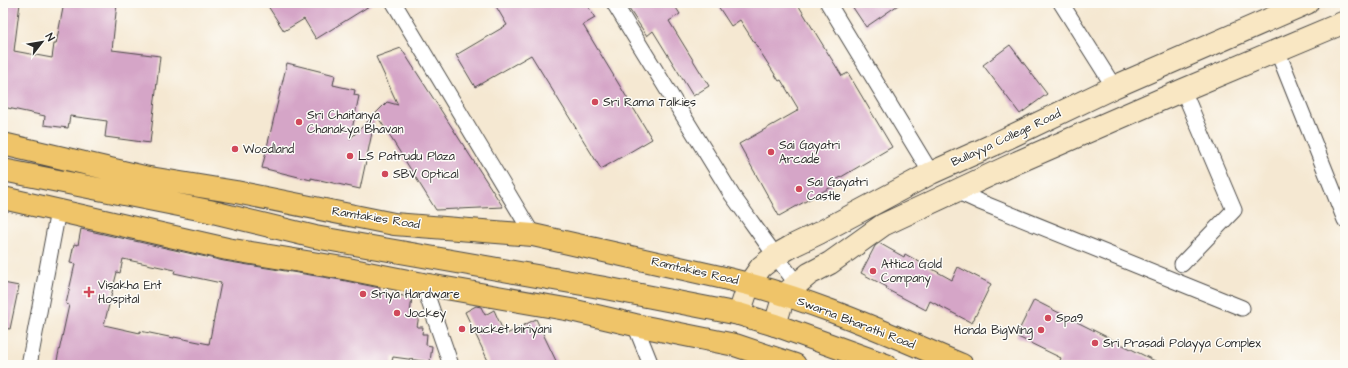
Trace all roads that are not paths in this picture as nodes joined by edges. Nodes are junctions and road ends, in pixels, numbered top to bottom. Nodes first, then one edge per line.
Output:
1 (394, 3) edge
2 (614, 3) edge
3 (828, 3) edge
4 (1060, 3) edge
5 (1307, 3) edge
6 (1345, 22) edge
7 (1277, 50) junction
8 (1114, 87) junction
9 (1183, 90) junction
10 (3, 144) edge
11 (3, 170) edge
12 (931, 173) junction
13 (956, 191) junction
14 (3, 198) edge
15 (58, 211) junction
16 (1345, 220) edge
17 (533, 235) junction
18 (775, 256) junction
19 (1182, 264) dead end
20 (423, 284) junction
21 (749, 284) junction
22 (791, 290) junction
23 (1242, 308) dead end
24 (739, 314) junction
25 (775, 324) junction
26 (635, 325) junction
27 (29, 365) edge
28 (450, 365) edge
29 (651, 365) edge
30 (795, 365) edge
31 (886, 365) edge
32 (962, 365) edge

1 - 17 street
2 - 18 street
3 - 12 street
4 - 8 street
5 - 8 main road, Bullayya College Road
6 - 7 main road
7 - 9 main road
7 - 16 street
8 - 12 main road, Bullayya College Road
9 - 13 main road
9 - 19 street
10 - 17 main road, Ramtakies Road
11 - 24 main road
12 - 18 main road, Bullayya College Road
13 - 22 main road
13 - 23 street
14 - 15 main road
15 - 20 main road
15 - 27 street
17 - 21 main road, Ramtakies Road
18 - 21 main road, Bullayya College Road
18 - 22 street
20 - 26 main road
20 - 28 street
21 - 22 main road, Swarna Bharathi Road
21 - 24 main road, Bullayya College Road
22 - 25 main road
22 - 32 main road, Swarna Bharathi Road
24 - 25 main road
25 - 31 main road
26 - 29 street
26 - 30 main road

